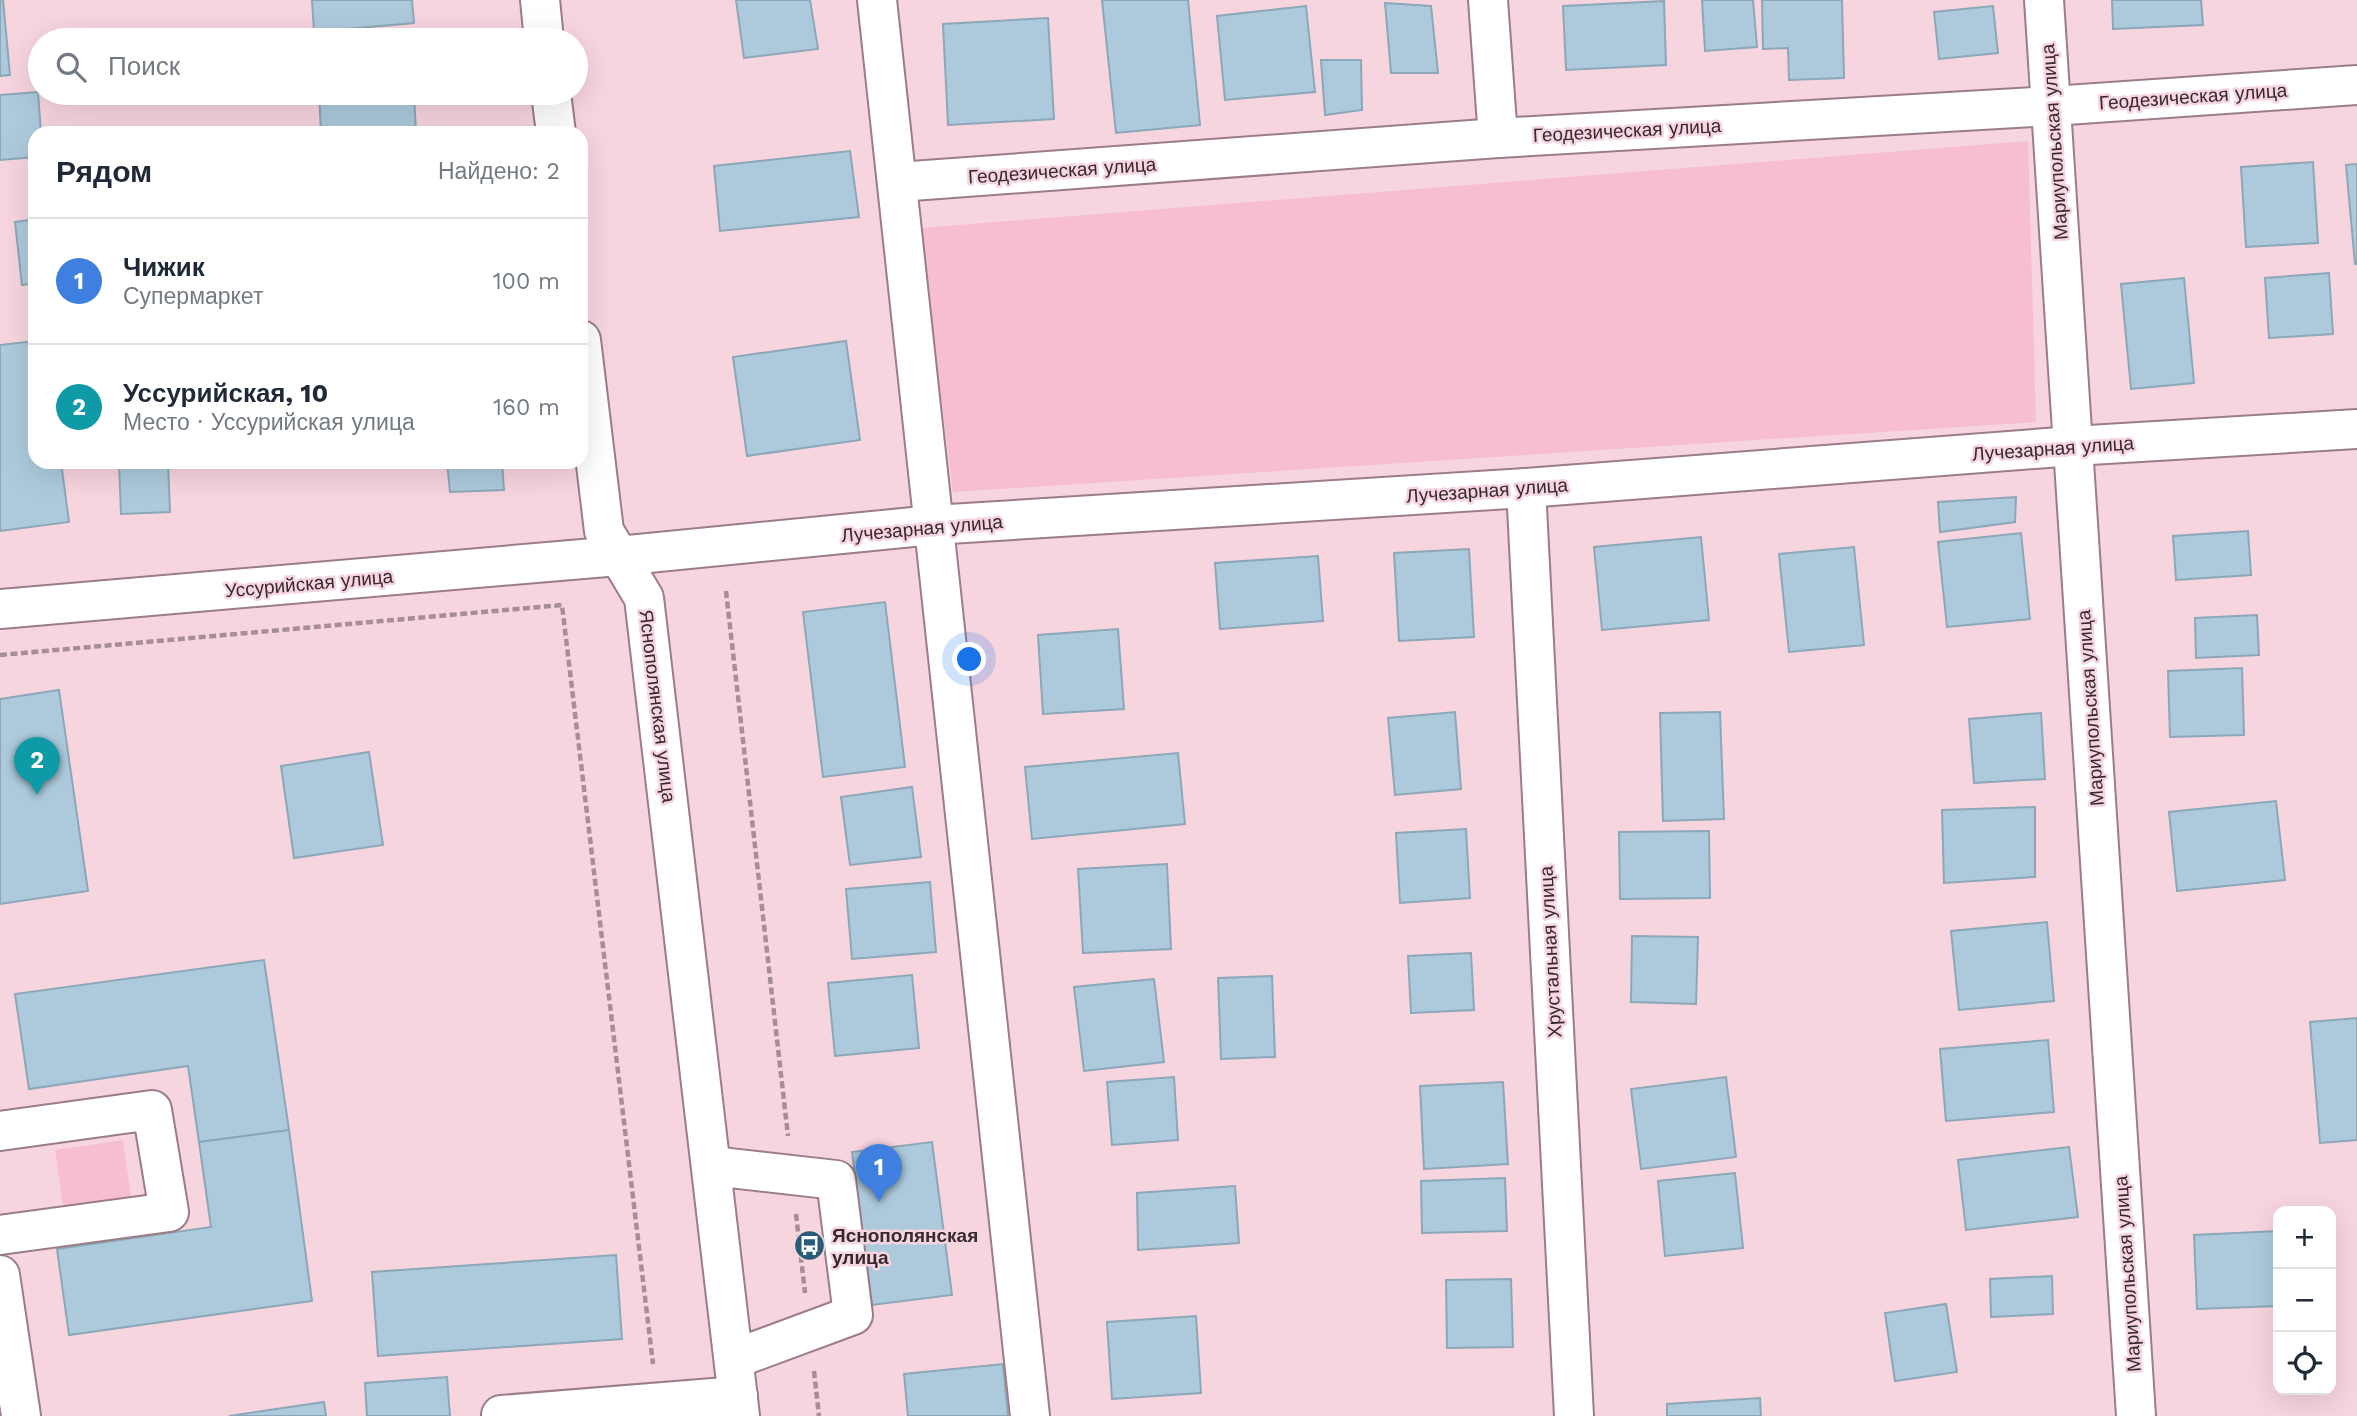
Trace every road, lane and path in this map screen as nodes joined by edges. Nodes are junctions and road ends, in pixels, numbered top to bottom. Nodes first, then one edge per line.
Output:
1 (540, 0) edge
2 (877, 0) edge
3 (1488, 0) edge
4 (2044, 0) edge
5 (543, 28) edge
6 (2357, 85) edge
7 (552, 105) edge
8 (2052, 106) junction
9 (555, 126) edge
10 (1498, 138) junction
11 (898, 182) junction
12 (588, 398) edge
13 (2357, 429) edge
14 (2073, 446) junction
15 (1526, 488) junction
16 (933, 525) junction
17 (618, 556) junction
18 (726, 591) dead end
19 (0, 610) edge
20 (0, 655) edge
21 (0, 1131) edge
22 (712, 1166) junction
23 (792, 1175) junction
24 (0, 1235) edge
25 (0, 1275) edge
26 (4, 1328) edge
27 (809, 1331) junction
28 (737, 1390) edge
29 (657, 1403) junction
30 (501, 1415) edge
31 (21, 1416) edge
32 (819, 1416) edge
33 (1030, 1416) edge
34 (1574, 1416) edge
35 (2136, 1416) edge

1 - 5 street
2 - 11 street
3 - 10 street
4 - 8 street, Мариупольская улица
6 - 8 street, Геодезическая улица
7 - 9 street
8 - 10 street, Геодезическая улица
8 - 14 street, Мариупольская улица
10 - 11 street, Геодезическая улица
11 - 16 street
12 - 17 street, Яснополянская улица
13 - 14 street, Лучезарная улица
14 - 15 street, Лучезарная улица
14 - 35 street, Мариупольская улица
15 - 16 street, Лучезарная улица
15 - 34 street, Хрустальная улица
16 - 17 street, Лучезарная улица
16 - 33 street
17 - 19 street, Уссурийская улица
17 - 22 street, Яснополянская улица
18 - 23 path
20 - 29 path
21 - 24 street
22 - 23 street
22 - 28 street, Яснополянская улица
23 - 27 path
23 - 27 street
25 - 26 street
26 - 31 street
27 - 28 street
27 - 32 path
28 - 29 street
29 - 30 street

